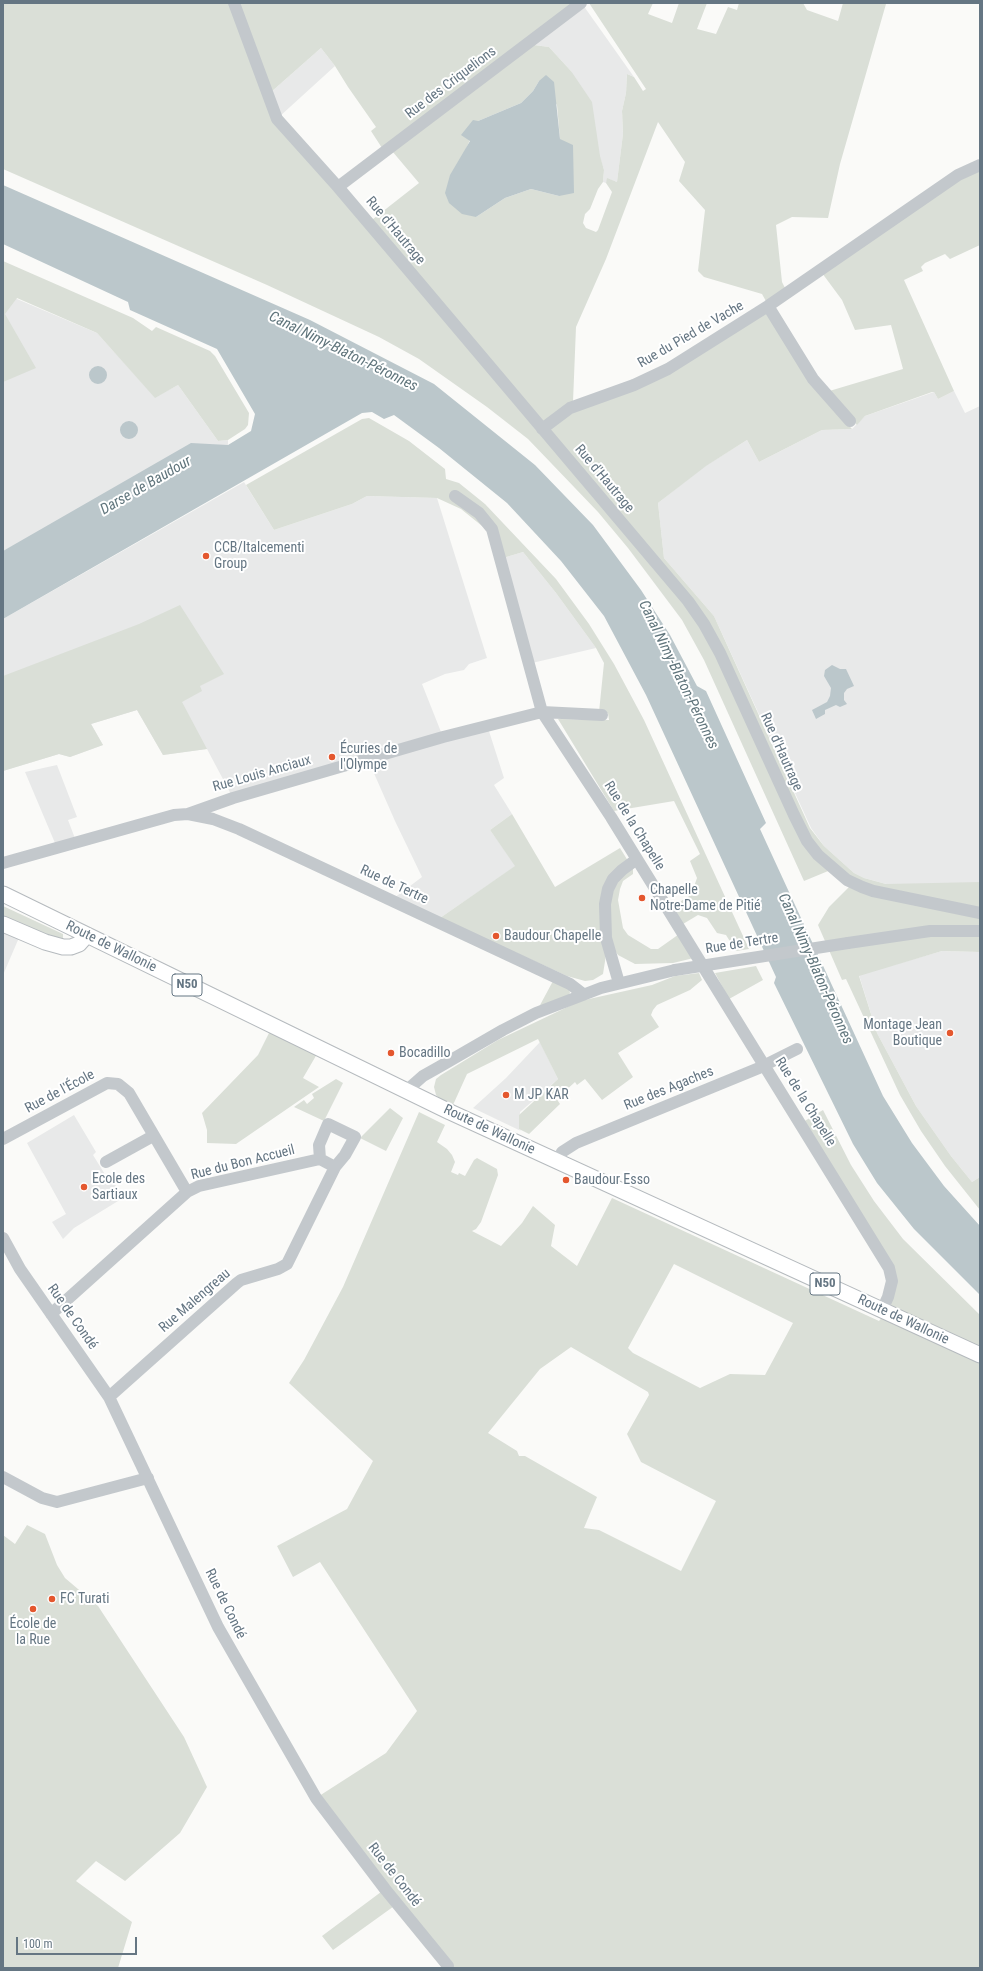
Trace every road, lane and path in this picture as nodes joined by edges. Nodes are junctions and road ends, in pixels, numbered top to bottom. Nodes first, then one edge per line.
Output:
1 (234, 3) edge
2 (581, 3) edge
3 (980, 165) edge
4 (338, 187) junction
5 (768, 306) junction
6 (850, 421) dead end
7 (542, 429) junction
8 (455, 496) dead end
9 (542, 712) junction
10 (602, 715) dead end
11 (188, 814) junction
12 (637, 859) junction
13 (3, 863) edge
14 (3, 894) edge
15 (980, 913) edge
16 (3, 924) edge
17 (980, 931) edge
18 (87, 935) junction
19 (619, 983) junction
20 (583, 994) junction
21 (797, 1049) dead end
22 (765, 1065) junction
23 (406, 1091) junction
24 (153, 1136) junction
25 (3, 1139) edge
26 (320, 1159) junction
27 (558, 1161) junction
28 (106, 1162) dead end
29 (335, 1167) junction
30 (187, 1192) junction
31 (3, 1238) edge
32 (7, 1257) edge
33 (882, 1310) junction
34 (51, 1314) junction
35 (980, 1355) edge
36 (109, 1397) junction
37 (3, 1477) edge
38 (148, 1478) junction
39 (448, 1966) dead end

1 - 4 street, Rue d'Hautrage
2 - 4 street, Rue des Criquelions
3 - 5 street, Rue du Pied de Vache
4 - 7 street, Rue d'Hautrage
5 - 6 street
5 - 7 street, Rue du Pied de Vache
7 - 15 street, Rue d'Hautrage
8 - 9 street, Rue de la Chapelle
9 - 10 street, Rue Louis Anciaux
9 - 11 street, Rue Louis Anciaux
9 - 12 street, Rue de la Chapelle
11 - 13 street, Rue Louis Anciaux
11 - 20 street, Rue de Tertre
12 - 19 street
12 - 22 street, Rue de la Chapelle
14 - 18 main road, Route de Wallonie / N50
16 - 18 main road
17 - 19 street, Rue de Tertre, bridge
18 - 23 main road, Route de Wallonie / N50
19 - 20 street, Rue de Tertre
20 - 23 street, Rue de Tertre
21 - 22 street, Rue des Agaches
22 - 27 street, Rue des Agaches
22 - 33 street, Rue de la Chapelle
23 - 27 main road, Route de Wallonie / N50
24 - 25 street, Rue de l'École
24 - 28 street
24 - 30 street, Rue de l'École
26 - 29 street
26 - 29 street, Rue Malengreau
26 - 30 street, Rue du Bon Accueil
27 - 33 main road, Route de Wallonie / N50
29 - 36 street, Rue Malengreau
30 - 34 street, Rue du Bon Accueil
31 - 32 street, Rue de Condé
32 - 34 street, Rue de Condé
33 - 35 main road, Route de Wallonie / N50
34 - 36 street, Rue de Condé
36 - 38 street, Rue de Condé
37 - 38 street
38 - 39 street, Rue de Condé

